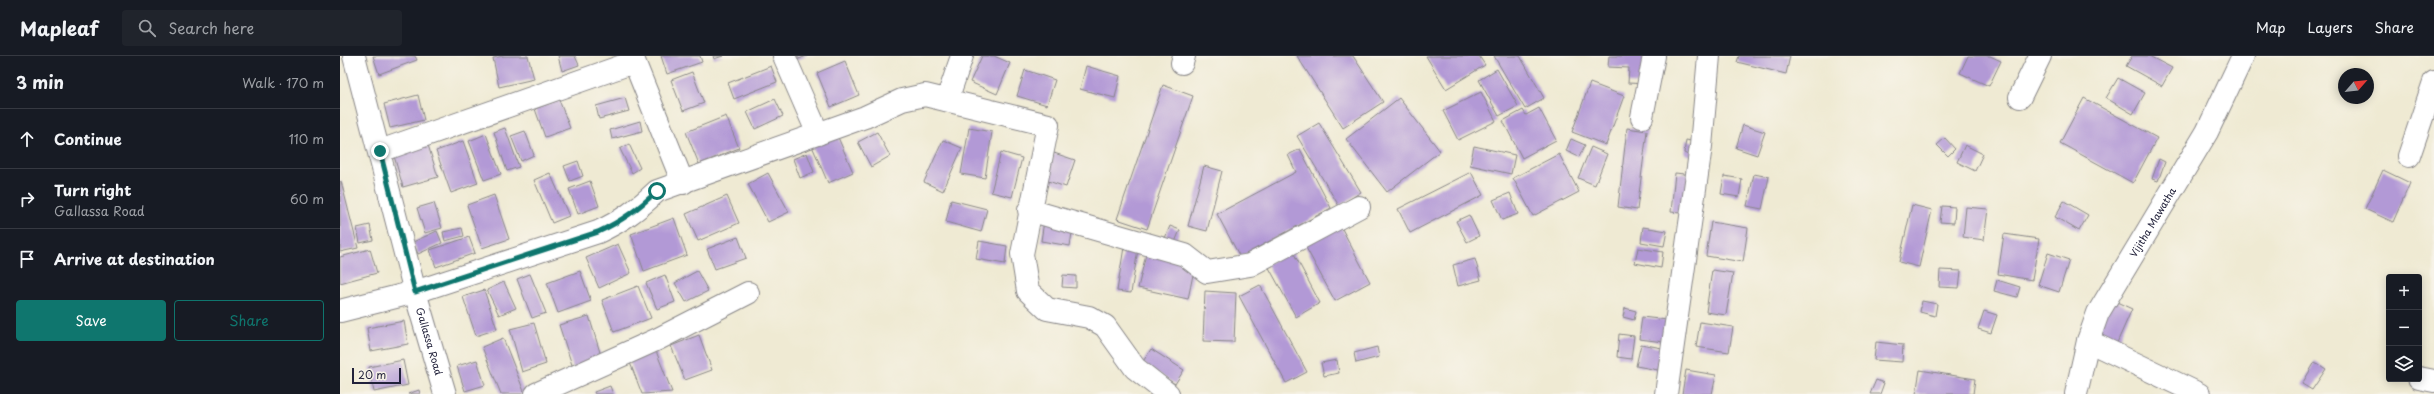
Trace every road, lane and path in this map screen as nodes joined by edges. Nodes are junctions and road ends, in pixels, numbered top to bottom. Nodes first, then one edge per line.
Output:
1 (354, 56) edge
2 (784, 56) edge
3 (962, 56) edge
4 (1654, 56) edge
5 (1709, 56) edge
6 (2040, 56) edge
7 (2243, 56) edge
8 (633, 59) edge
9 (2434, 82) edge
10 (2020, 97) dead end
11 (947, 100) junction
12 (1642, 117) dead end
13 (818, 134) junction
14 (380, 151) junction
15 (2409, 156) dead end
16 (683, 183) junction
17 (1359, 207) dead end
18 (1029, 210) junction
19 (415, 292) junction
20 (748, 293) dead end
21 (340, 311) edge
22 (2088, 341) junction
23 (2422, 379) edge
24 (2434, 381) edge
25 (444, 394) edge
26 (536, 394) edge
27 (1168, 394) edge
28 (1666, 394) edge
29 (2076, 394) edge
30 (2199, 394) edge

1 - 14 street, Gallassa Road
2 - 13 street
3 - 11 street
4 - 12 street
5 - 28 street
6 - 10 street
7 - 22 street, Vijitha Mawatha
8 - 14 street
8 - 16 street
9 - 15 street
11 - 13 street
11 - 18 street
13 - 16 street
14 - 19 street, Gallassa Road
16 - 19 street
17 - 18 street
18 - 27 street
19 - 21 street
19 - 25 street, Gallassa Road
20 - 26 street
22 - 29 street, Vijitha Mawatha
22 - 30 street
23 - 24 street

